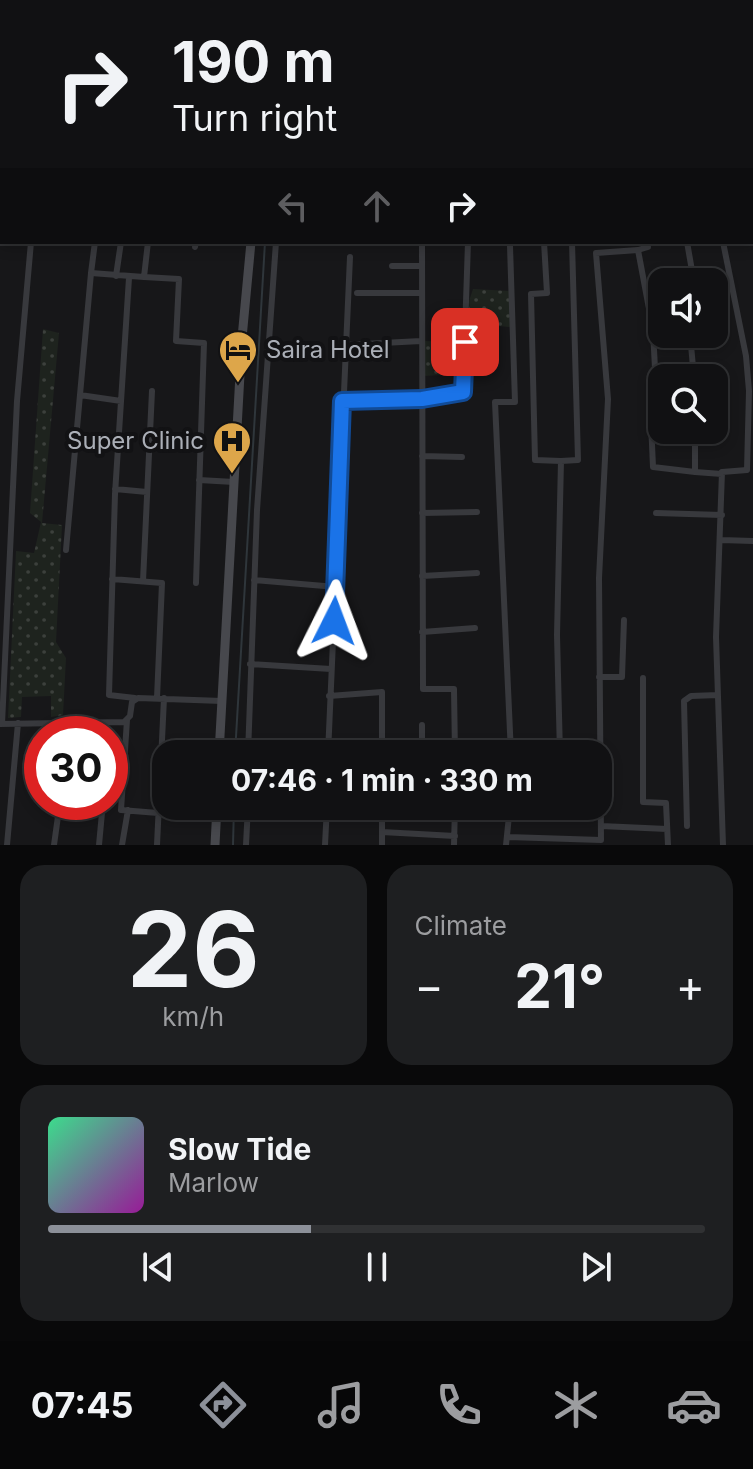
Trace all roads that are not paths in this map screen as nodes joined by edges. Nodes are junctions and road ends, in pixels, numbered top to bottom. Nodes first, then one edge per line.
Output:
1 (31, 244) edge
2 (95, 244) edge
3 (121, 244) edge
4 (148, 244) edge
5 (251, 244) edge
6 (276, 244) edge
7 (422, 244) edge
8 (468, 244) edge
9 (544, 244) edge
10 (572, 244) edge
11 (616, 244) edge
12 (647, 244) edge
13 (687, 244) edge
14 (723, 244) edge
15 (510, 246) dead end
16 (638, 250) junction
17 (617, 251) junction
18 (350, 257) dead end
19 (392, 266) dead end
20 (421, 266) junction
21 (692, 268) edge
22 (91, 273) junction
23 (116, 276) junction
24 (144, 277) junction
25 (129, 278) junction
26 (357, 293) dead end
27 (421, 293) junction
28 (648, 303) edge
29 (421, 341) junction
30 (344, 345) junction
31 (152, 391) dead end
32 (80, 395) junction
33 (422, 399) junction
34 (121, 401) junction
35 (342, 401) junction
36 (652, 444) edge
37 (695, 444) edge
38 (422, 456) junction
39 (462, 457) dead end
40 (561, 461) junction
41 (750, 470) edge
42 (695, 472) junction
43 (722, 474) junction
44 (199, 480) junction
45 (234, 482) junction
46 (115, 489) junction
47 (147, 492) junction
48 (477, 512) dead end
49 (422, 513) junction
50 (656, 513) dead end
51 (722, 515) junction
52 (721, 540) junction
53 (753, 541) edge
54 (66, 550) dead end
55 (477, 573) dead end
56 (422, 576) junction
57 (112, 579) junction
58 (254, 580) junction
59 (143, 581) junction
60 (196, 583) dead end
61 (336, 587) junction
62 (624, 620) dead end
63 (475, 628) dead end
64 (422, 632) junction
65 (250, 664) junction
66 (331, 669) junction
67 (599, 677) junction
68 (643, 678) dead end
69 (718, 695) junction
70 (329, 696) junction
71 (135, 698) junction
72 (160, 698) junction
73 (222, 701) junction
74 (128, 717) edge
75 (18, 723) junction
76 (24, 723) edge
77 (1, 724) edge
78 (422, 725) dead end
79 (159, 740) edge
80 (220, 740) edge
81 (248, 740) edge
82 (328, 740) edge
83 (382, 740) edge
84 (422, 740) edge
85 (455, 740) edge
86 (510, 740) edge
87 (560, 740) edge
88 (128, 810) edge
89 (152, 812) edge
90 (57, 820) edge
91 (101, 820) edge
92 (126, 820) edge
93 (158, 820) edge
94 (216, 820) edge
95 (247, 820) edge
96 (326, 820) edge
97 (382, 820) edge
98 (455, 820) edge
99 (509, 820) edge
100 (601, 826) junction
101 (687, 826) dead end
102 (667, 829) junction
103 (382, 832) junction
104 (455, 836) junction
105 (507, 837) junction
106 (568, 843) edge
107 (7, 845) edge
108 (54, 845) edge
109 (99, 845) edge
110 (122, 845) edge
111 (157, 845) edge
112 (215, 845) edge
113 (246, 845) edge
114 (325, 845) edge
115 (382, 845) edge
116 (454, 845) edge
117 (506, 845) edge
118 (668, 845) edge
119 (723, 845) edge

1 - 77 street
2 - 22 street
3 - 23 street
4 - 24 street
5 - 45 street
6 - 58 street
7 - 20 street
8 - 33 street
9 - 40 street
10 - 40 street
11 - 17 street
12 - 16 street
13 - 21 street
14 - 41 street
15 - 86 street
16 - 17 street
16 - 28 street
17 - 67 street
18 - 30 street
19 - 20 street
20 - 27 street
22 - 23 street
22 - 32 street
23 - 25 street
24 - 25 street
24 - 44 street
25 - 34 street
26 - 27 street
27 - 29 street
29 - 30 street
29 - 33 street
30 - 35 street
31 - 47 street
32 - 34 street
32 - 54 street
33 - 35 street
33 - 38 street
34 - 46 street
35 - 61 street
36 - 42 street
37 - 42 street
38 - 39 street
38 - 49 street
40 - 87 street
41 - 43 street
42 - 43 street
43 - 51 street
44 - 45 street
44 - 60 street
45 - 73 street
46 - 47 street
46 - 57 street
47 - 59 street
48 - 49 street
49 - 56 street
50 - 51 street
51 - 52 street
52 - 53 street
52 - 69 street
55 - 56 street
56 - 64 street
57 - 59 street
57 - 71 street
58 - 61 street
58 - 65 street
59 - 72 street
61 - 66 street
62 - 67 street
63 - 64 street
64 - 85 street
65 - 66 street
65 - 81 street
66 - 70 street
67 - 100 street
68 - 102 street
69 - 101 street
69 - 119 street
70 - 82 street
70 - 83 street
71 - 72 street
71 - 74 street
72 - 73 street
72 - 79 street
73 - 80 street
75 - 76 street
75 - 77 street
75 - 107 street
78 - 84 street
88 - 89 street
90 - 108 street
91 - 109 street
92 - 110 street
93 - 111 street
94 - 112 street
95 - 113 street
96 - 114 street
97 - 103 street
98 - 104 street
99 - 105 street
100 - 102 street
100 - 106 street
102 - 118 street
103 - 104 street
103 - 115 street
104 - 116 street
105 - 106 street
105 - 117 street

